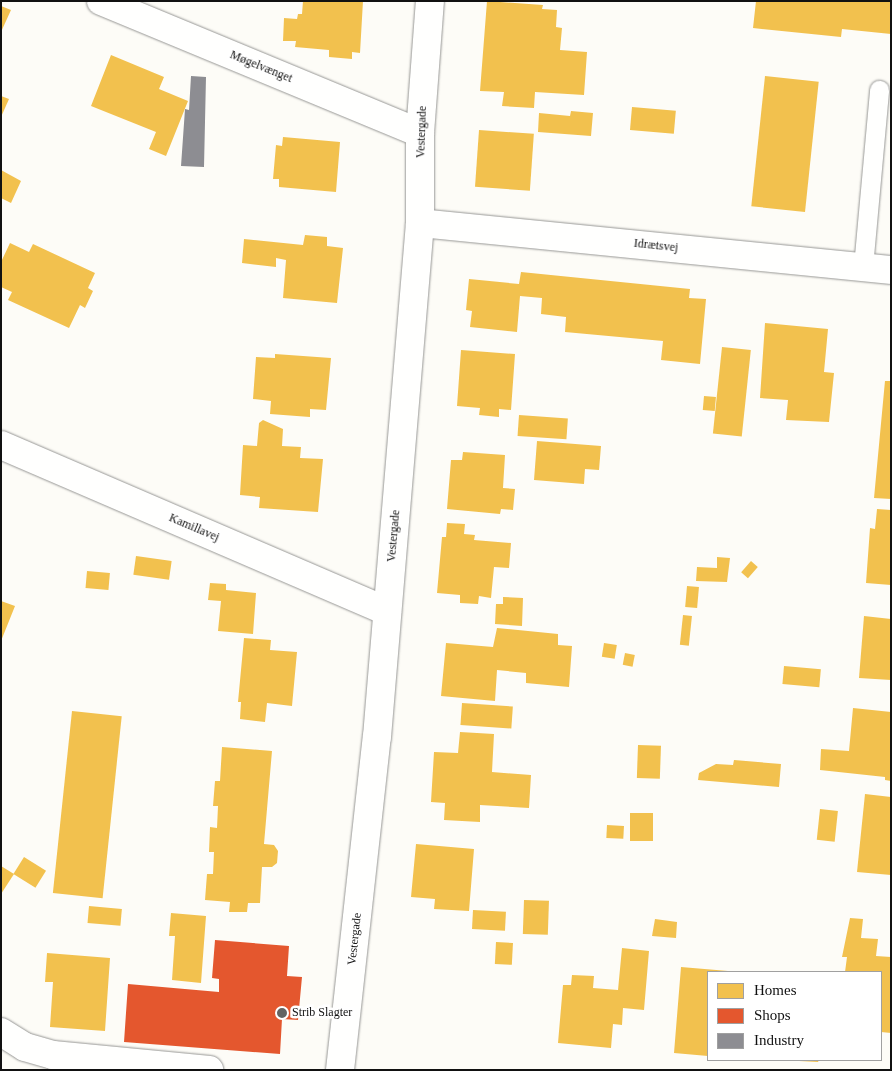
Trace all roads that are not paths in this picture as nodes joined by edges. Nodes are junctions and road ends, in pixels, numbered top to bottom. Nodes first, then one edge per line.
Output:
1 (101, 1) edge
2 (430, 1) edge
3 (879, 90) dead end
4 (420, 133) junction
5 (420, 223) junction
6 (863, 267) junction
7 (891, 270) edge
8 (1, 445) edge
9 (387, 611) junction
10 (1, 1032) edge
11 (209, 1070) edge
12 (340, 1070) edge

1 - 4 street, Møgelvænget
2 - 4 street, Vestergade
3 - 6 lane
4 - 5 street, Vestergade
5 - 6 street, Idrætsvej
5 - 9 street, Vestergade
6 - 7 street, Idrætsvej
8 - 9 street, Kamillavej
9 - 12 street, Vestergade
10 - 11 street

